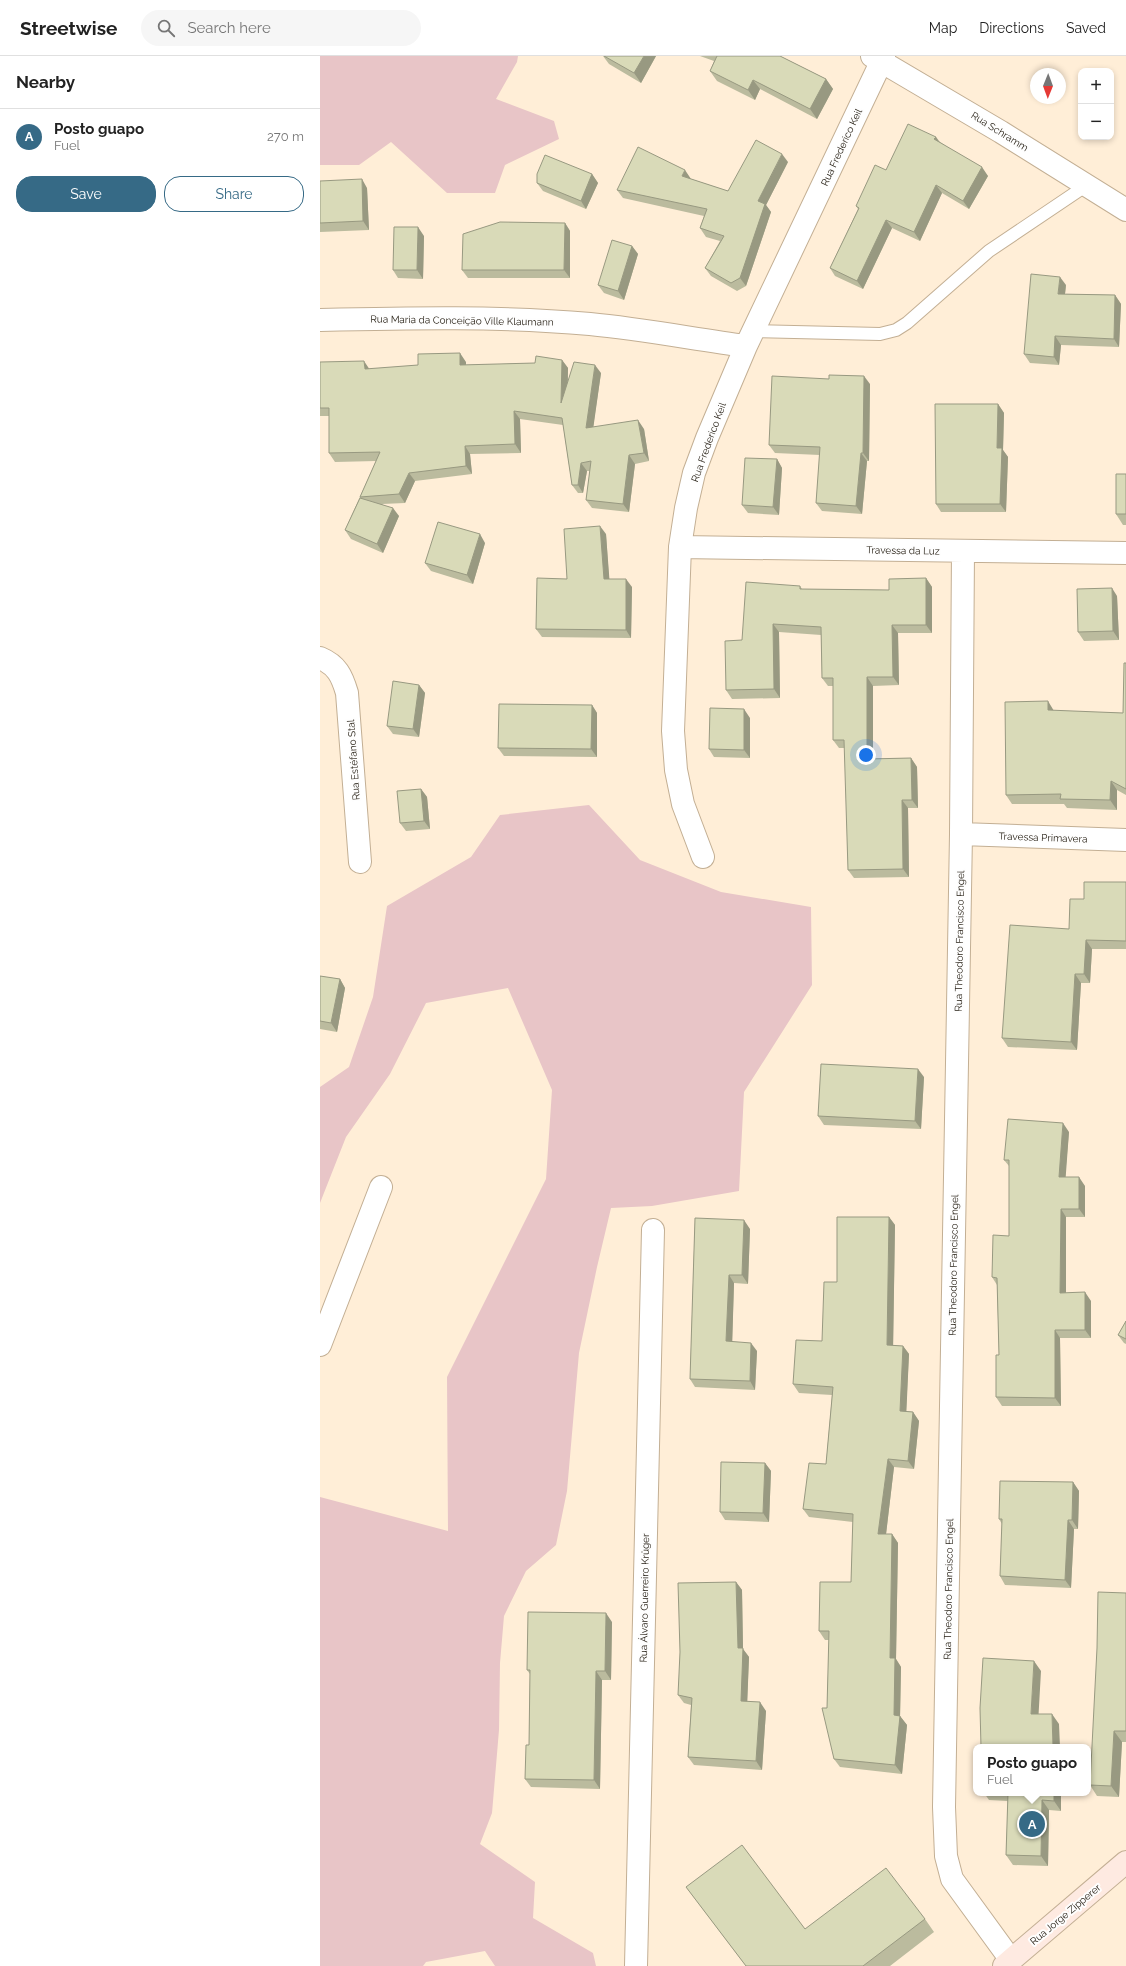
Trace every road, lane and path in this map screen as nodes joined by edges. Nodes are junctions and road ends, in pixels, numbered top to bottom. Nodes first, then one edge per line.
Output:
1 (879, 58) edge
2 (1087, 185) junction
3 (1126, 210) edge
4 (320, 320) edge
5 (750, 338) junction
6 (680, 547) junction
7 (962, 551) junction
8 (1126, 553) edge
9 (325, 660) edge
10 (961, 834) junction
11 (1126, 840) edge
12 (703, 857) dead end
13 (360, 862) dead end
14 (381, 1187) dead end
15 (653, 1230) dead end
16 (320, 1345) edge
17 (1126, 1862) edge
18 (1007, 1963) edge
19 (636, 1966) edge

1 - 2 street, Rua Schramm
1 - 5 street, Rua Frederico Keil
2 - 3 street, Rua Schramm
2 - 5 lane
4 - 5 street, Rua Maria da Conceição Ville Klaumann
5 - 6 street, Rua Frederico Keil
6 - 7 street, Travessa da Luz
6 - 12 street, Rua Frederico Keil
7 - 8 street, Travessa da Luz
7 - 10 street, Rua Theodoro Francisco Engel
9 - 13 street, Rua Estéfano Stal
10 - 11 street, Travessa Primavera
10 - 18 street, Rua Theodoro Francisco Engel
14 - 16 street
15 - 19 street, Rua Álvaro Guerreiro Krüger
17 - 18 main road, Rua Jorge Zipperer

